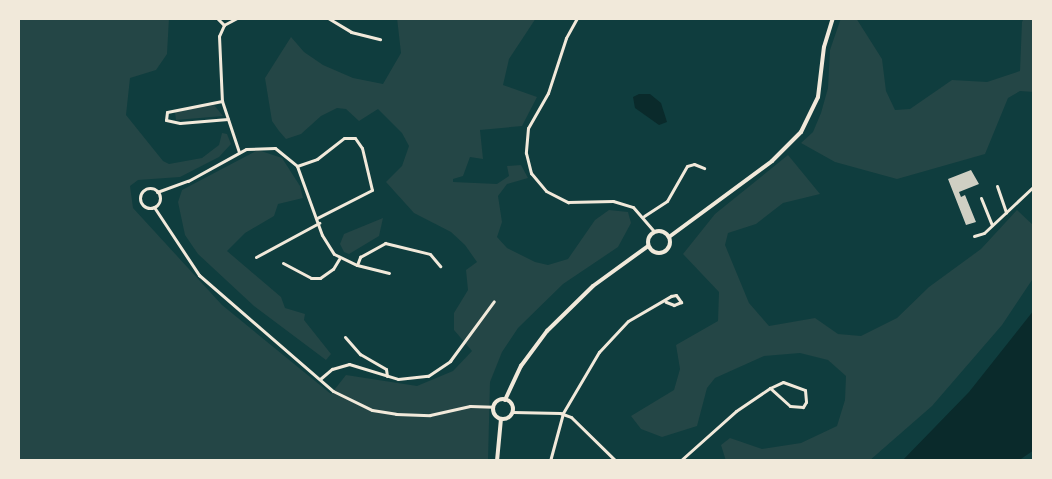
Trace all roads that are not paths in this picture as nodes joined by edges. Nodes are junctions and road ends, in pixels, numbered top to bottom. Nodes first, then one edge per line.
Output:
1 (217, 18) edge
2 (237, 18) edge
3 (328, 18) edge
4 (577, 18) edge
5 (833, 18) edge
6 (224, 25) junction
7 (380, 39) dead end
8 (222, 101) junction
9 (228, 119) junction
10 (239, 152) junction
11 (297, 166) junction
12 (704, 168) dead end
13 (997, 186) dead end
14 (1034, 186) edge
15 (157, 192) junction
16 (981, 198) dead end
17 (154, 207) junction
18 (1006, 212) junction
19 (644, 216) junction
20 (317, 218) junction
21 (319, 223) junction
22 (992, 225) junction
23 (654, 231) junction
24 (669, 237) junction
25 (974, 237) dead end
26 (648, 246) junction
27 (256, 257) dead end
28 (339, 259) junction
29 (283, 263) dead end
30 (357, 265) junction
31 (440, 266) dead end
32 (389, 273) dead end
33 (494, 301) dead end
34 (666, 302) junction
35 (345, 337) dead end
36 (387, 376) junction
37 (319, 380) junction
38 (770, 388) junction
39 (505, 400) junction
40 (493, 407) junction
41 (513, 412) junction
42 (563, 414) junction
43 (501, 419) junction
44 (497, 461) edge
45 (549, 461) edge
46 (616, 461) edge
47 (680, 461) edge

1 - 6 street
2 - 6 street
3 - 7 street
4 - 19 street
5 - 24 street
6 - 8 street
8 - 9 street
8 - 9 street
9 - 10 street
10 - 11 street
10 - 15 street
11 - 20 street
11 - 20 street
12 - 19 street
13 - 18 street
14 - 18 street
15 - 17 street
15 - 17 street
16 - 22 street
17 - 37 street
18 - 22 street
19 - 23 street
20 - 21 street
21 - 27 street
21 - 28 street
22 - 25 street
23 - 24 street
23 - 26 street
24 - 26 street
26 - 39 street
28 - 29 street
28 - 30 street
30 - 31 street
30 - 32 street
33 - 36 street
34 - 34 street
34 - 42 street
35 - 36 street
36 - 37 street
37 - 40 street
38 - 38 street
38 - 47 street
39 - 40 street
39 - 41 street
40 - 43 street
41 - 42 street
41 - 43 street
42 - 45 street
42 - 46 street
43 - 44 street

